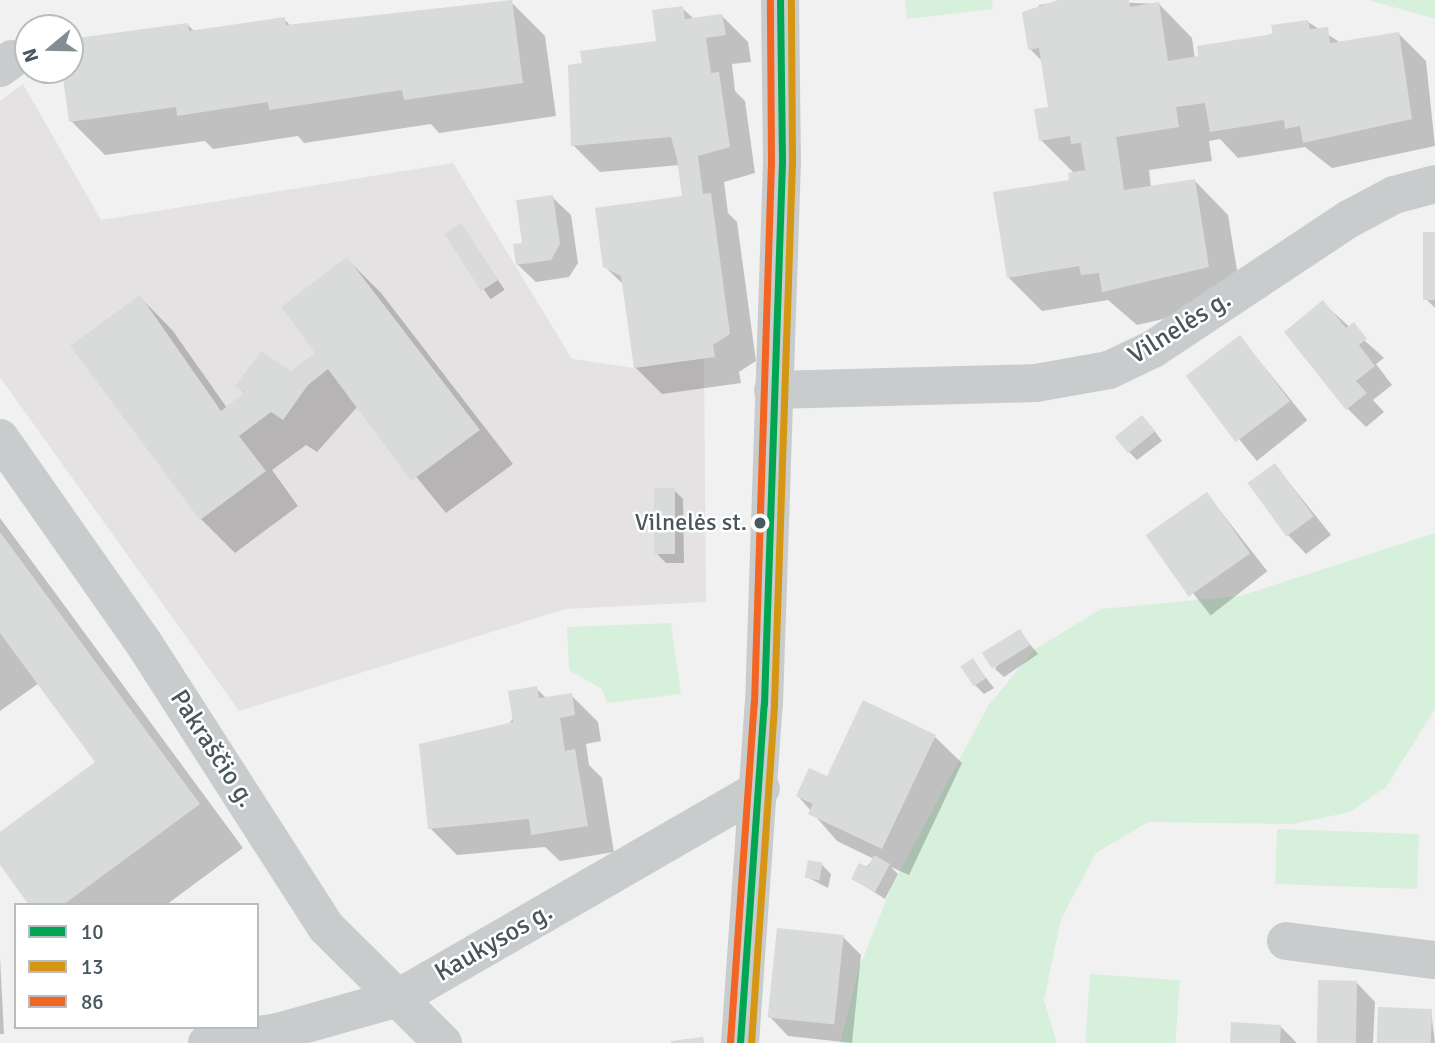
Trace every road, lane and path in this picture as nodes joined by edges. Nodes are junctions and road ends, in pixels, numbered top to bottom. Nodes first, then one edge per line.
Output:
1 (780, 0) edge
2 (1435, 184) edge
3 (773, 390) junction
4 (0, 438) edge
5 (761, 788) junction
6 (1286, 942) dead end
7 (1435, 960) edge
8 (398, 998) junction
9 (206, 1043) edge
10 (443, 1043) edge
11 (740, 1043) edge

1 - 3 street
2 - 3 street, Vilnelės g.
3 - 5 street
4 - 8 street, Pakraščio g.
5 - 8 street, Kaukysos g.
5 - 11 street
6 - 7 street
8 - 9 street, Kaukysos g.
8 - 10 street, Pakraščio g.

